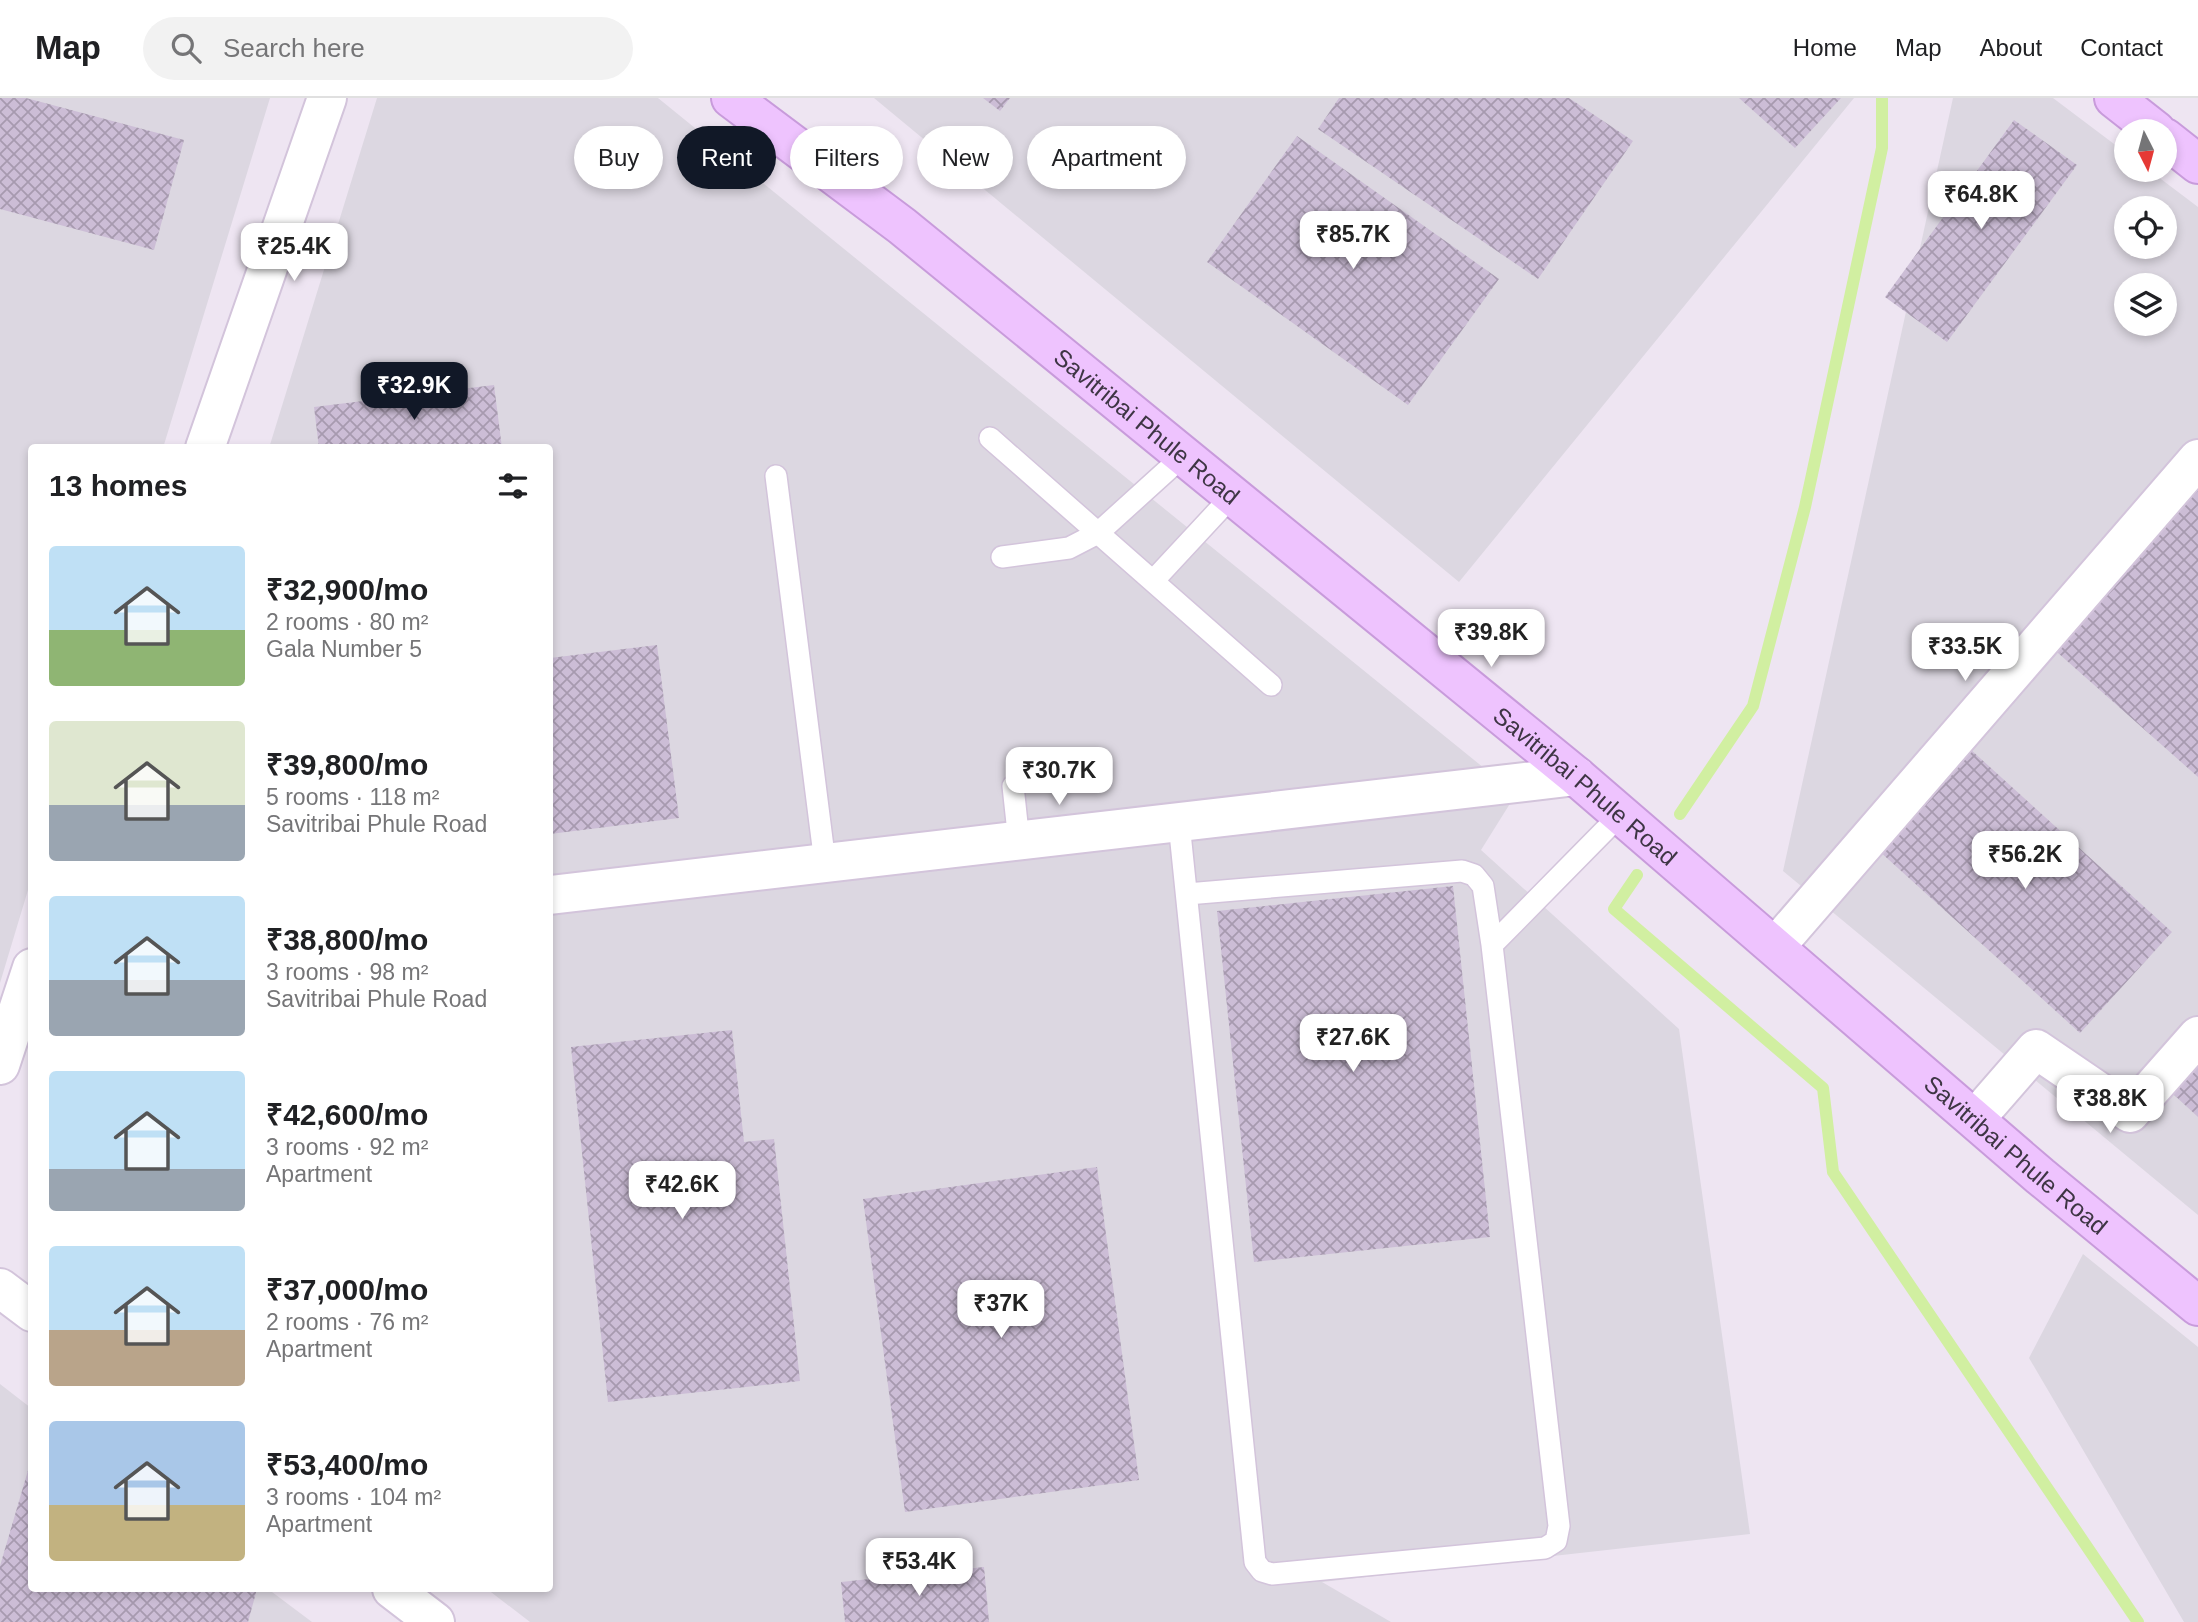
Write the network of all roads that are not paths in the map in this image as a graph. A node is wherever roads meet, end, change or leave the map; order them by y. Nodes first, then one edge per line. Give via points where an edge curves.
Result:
1 (327, 98) edge
2 (731, 98) edge
3 (2114, 98) edge
4 (2141, 119) edge
5 (2177, 147) edge
6 (2198, 164) edge
7 (990, 438) dead end
8 (206, 444) edge
9 (1184, 456) junction
10 (2198, 459) edge
11 (776, 477) dead end
12 (1232, 496) junction
13 (1098, 533) junction
14 (1002, 557) dead end
15 (1153, 581) junction
16 (1271, 685) dead end
17 (1576, 776) junction
18 (1013, 786) dead end
19 (1620, 814) junction
20 (1179, 823) junction
21 (1019, 842) junction
22 (825, 863) junction
23 (1187, 894) junction
24 (553, 895) edge
25 (1492, 945) junction
26 (1776, 946) junction
27 (28, 980) edge
28 (2198, 1036) edge
29 (0, 1065) edge
30 (1975, 1119) junction
31 (0, 1287) edge
32 (2198, 1306) edge
33 (28, 1309) edge
34 (396, 1592) edge
35 (435, 1622) edge

1 - 8 street
2 - 9 street, Savitribai Phule Road via 902,226
3 - 4 street
5 - 6 street
7 - 13 lane
9 - 12 street, Savitribai Phule Road
9 - 13 lane
10 - 26 street
11 - 22 lane
12 - 15 lane
12 - 17 street, Savitribai Phule Road
13 - 14 lane via 1069,548
13 - 15 lane
15 - 16 lane
17 - 19 street, Savitribai Phule Road
17 - 20 street
18 - 21 lane
19 - 25 lane
19 - 26 street, Savitribai Phule Road
20 - 21 street
20 - 23 lane
21 - 22 street
22 - 24 street
23 - 25 lane via 1462,871 1483,886
23 - 25 lane via 1255,1562 1272,1574 1545,1548 1556,1541 1559,1526
26 - 30 street, Savitribai Phule Road
27 - 29 street
28 - 30 street via 2130,1113 2036,1049
30 - 32 street, Savitribai Phule Road
31 - 33 street
34 - 35 street

